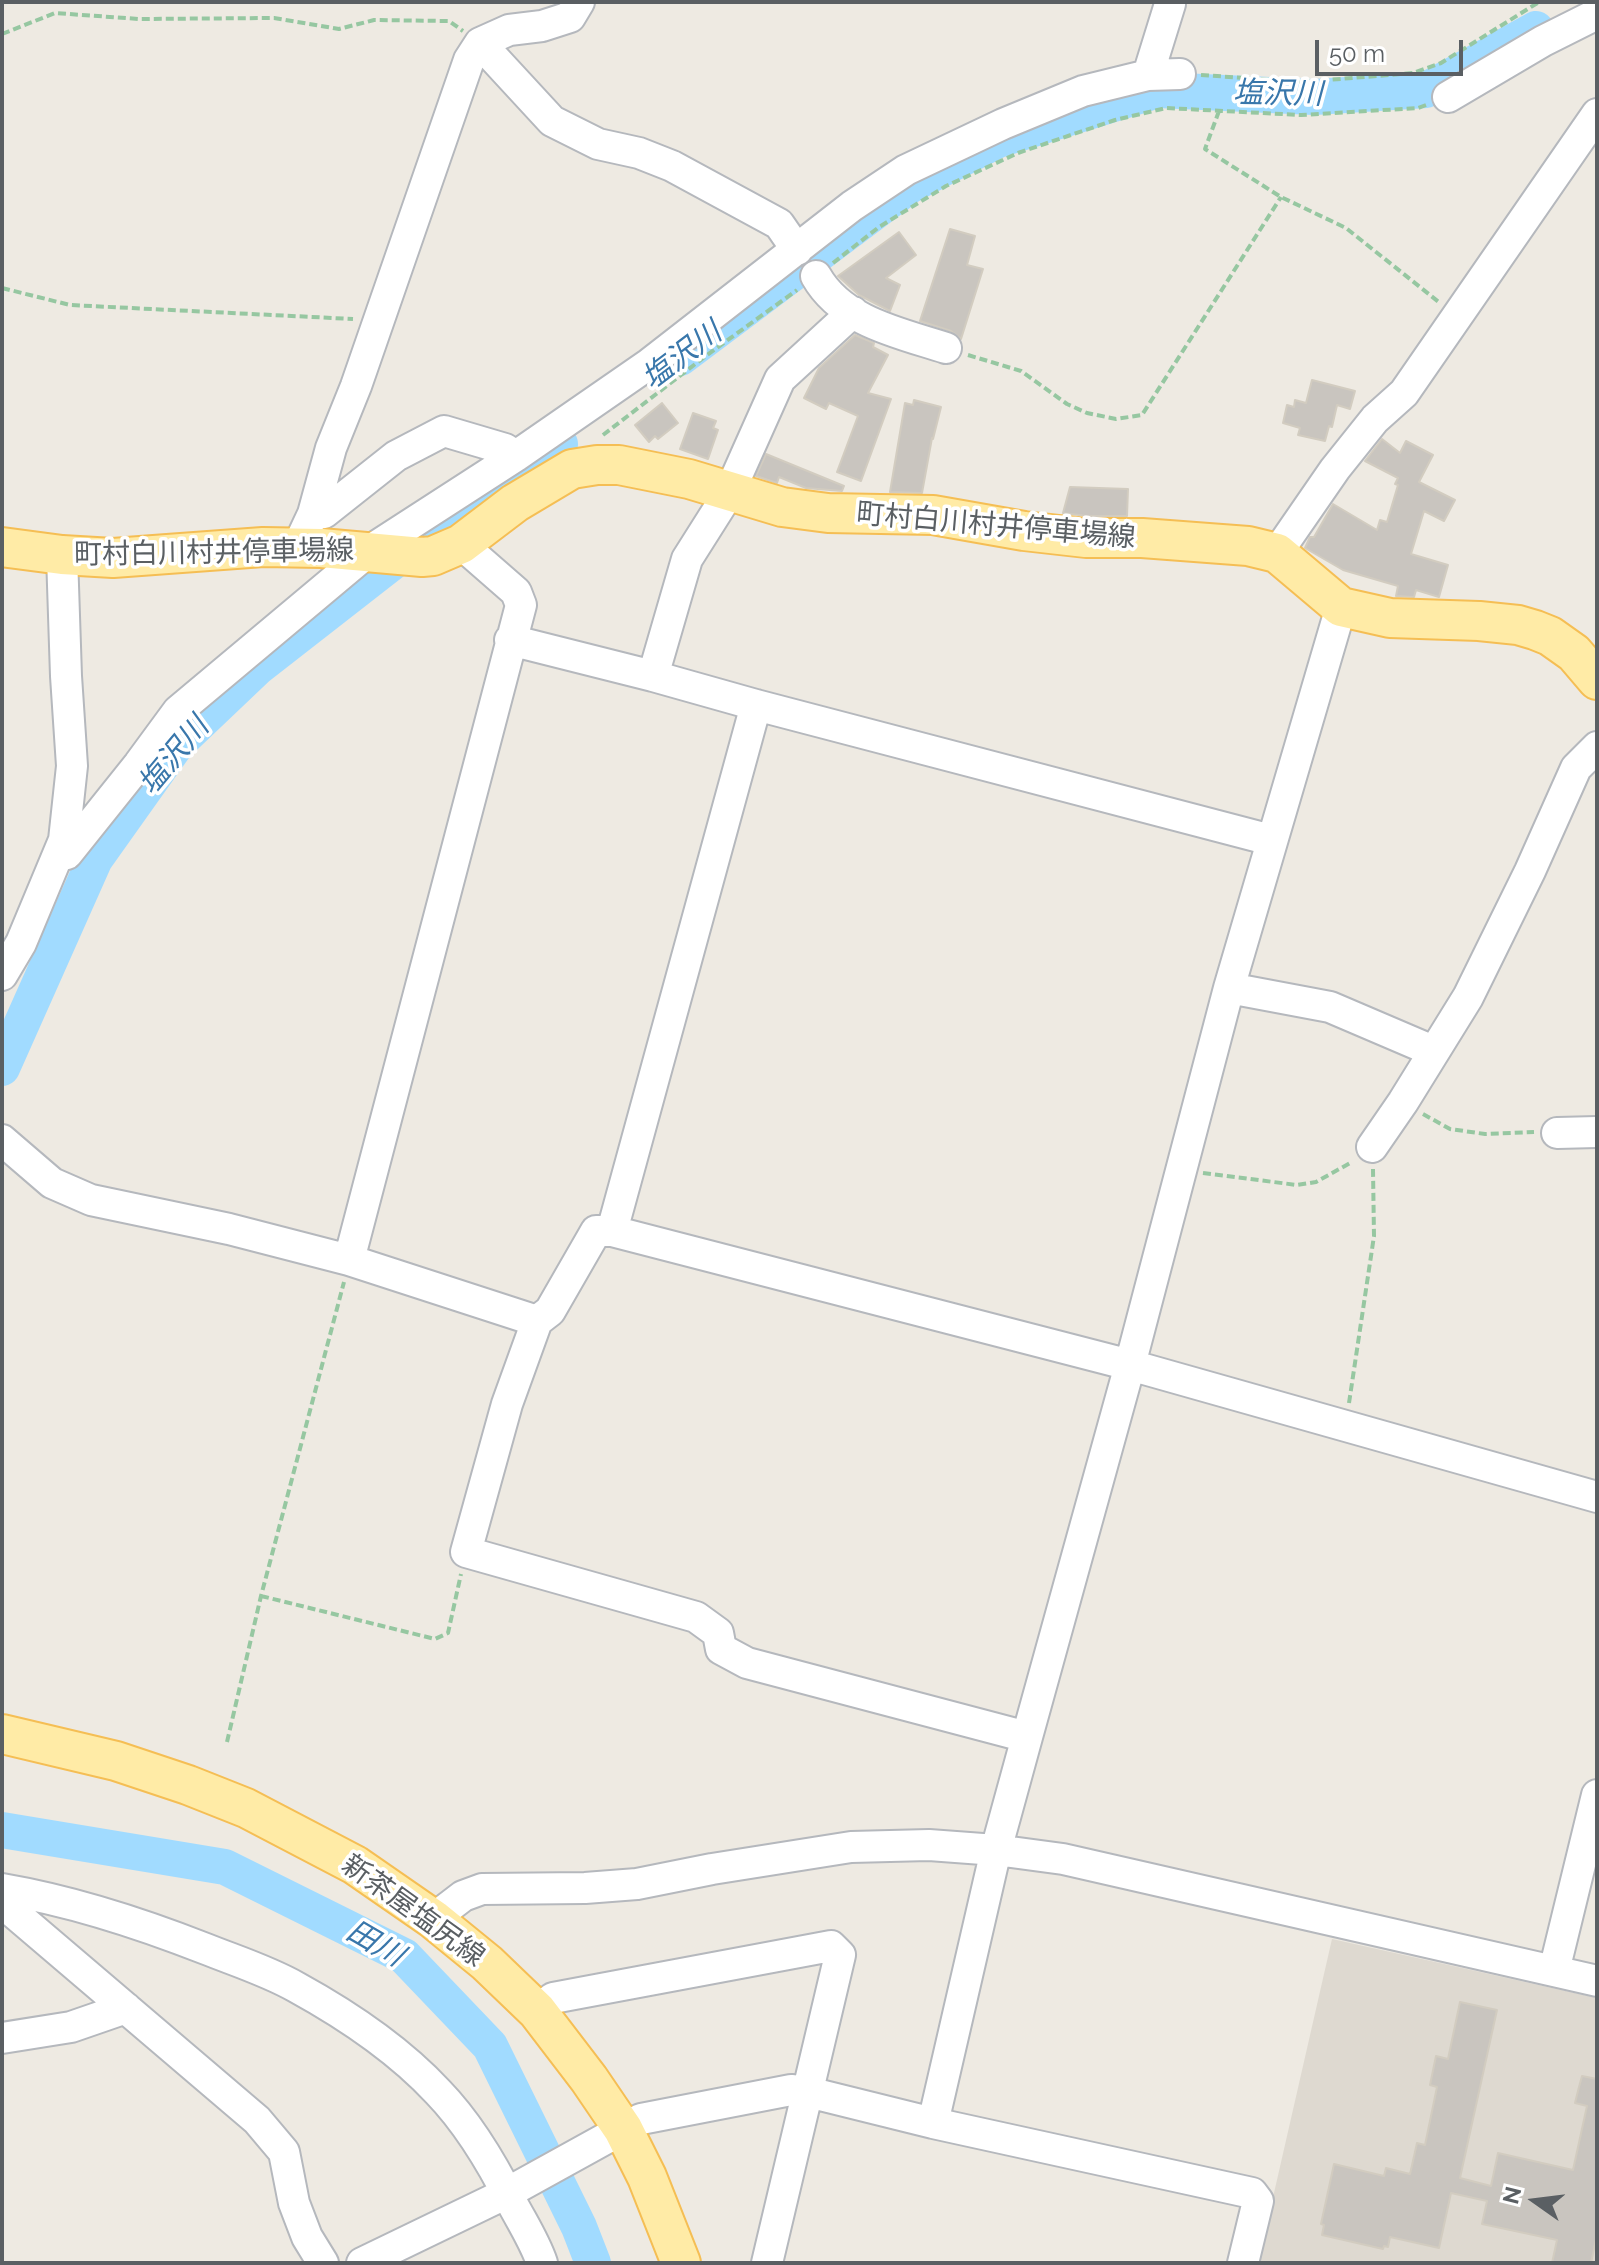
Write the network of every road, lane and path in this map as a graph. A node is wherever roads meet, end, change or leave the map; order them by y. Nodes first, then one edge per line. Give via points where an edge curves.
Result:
1 (579, 2) edge
2 (1539, 2) edge
3 (1168, 3) edge
4 (1597, 14) edge
5 (2, 34) edge
6 (480, 43) junction
7 (1180, 74) joint
8 (1148, 75) junction
9 (1448, 97) joint
10 (1219, 111) junction
11 (1597, 114) edge
12 (1281, 197) junction
13 (797, 250) junction
14 (816, 276) junction
15 (2, 288) edge
16 (853, 312) junction
17 (1458, 317) junction
18 (378, 323) junction
19 (946, 348) joint
20 (603, 435) dead end
21 (516, 456) junction
22 (730, 491) junction
23 (313, 514) junction
24 (461, 544) junction
25 (2, 547) edge
26 (297, 548) junction
27 (373, 552) junction
28 (1277, 553) junction
29 (62, 555) junction
30 (1341, 607) junction
31 (510, 640) junction
32 (653, 676) junction
33 (1597, 680) edge
34 (756, 705) junction
35 (1597, 747) edge
36 (1271, 840) junction
37 (59, 856) junction
38 (2, 975) edge
39 (1229, 988) junction
40 (1433, 1051) junction
41 (1397, 1111) junction
42 (1597, 1132) edge
43 (1557, 1133) joint
44 (2, 1140) edge
45 (1372, 1147) junction
46 (1181, 1170) junction
47 (612, 1231) junction
48 (349, 1260) junction
49 (537, 1321) junction
50 (1130, 1365) junction
51 (1345, 1426) junction
52 (1597, 1497) edge
53 (466, 1552) junction
54 (261, 1596) junction
55 (2, 1734) edge
56 (1027, 1737) junction
57 (227, 1742) dead end
58 (1597, 1795) edge
59 (996, 1850) junction
60 (2, 1889) edge
61 (2, 1899) edge
62 (433, 1919) junction
63 (1554, 1971) junction
64 (1597, 1981) edge
65 (126, 2008) junction
66 (537, 2011) junction
67 (2, 2038) edge
68 (808, 2092) junction
69 (933, 2123) junction
70 (616, 2133) junction
71 (509, 2191) junction
72 (325, 2263) edge
73 (362, 2263) edge
74 (542, 2263) edge
75 (681, 2263) edge
76 (767, 2263) edge
77 (1243, 2263) edge

1 - 6 street via 570,17 509,30
2 - 7 path via 1441,63 1413,73 1303,82
3 - 8 street
4 - 9 street
5 - 6 path via 55,13 139,19 274,18 339,29 374,20 449,21
6 - 13 street via 552,121 598,144 672,166 779,224
6 - 18 street via 469,60
7 - 8 street
8 - 13 street via 1083,91 906,170
9 - 10 path via 1418,108 1301,115
10 - 12 path via 1205,149
10 - 14 path via 1166,108 1018,153 946,186 879,227
11 - 17 street
12 - 17 path via 1346,228
12 - 19 path via 1142,415 1116,419 1087,413 1021,371
13 - 21 street via 649,364
14 - 16 street via 825,291
14 - 20 path
15 - 18 path via 70,305
16 - 19 street via 889,331
16 - 22 street via 780,379
17 - 28 street via 1404,393 1335,469
18 - 23 street via 331,448
21 - 23 street via 444,431 396,456 324,513
21 - 27 street
22 - 24 main road, 町村白川村井停車場線 via 619,465 572,469
22 - 28 main road, 町村白川村井停車場線 via 782,507 828,513 933,515 1070,537 1199,541
22 - 32 street via 687,559
23 - 26 street
24 - 27 main road, 町村白川村井停車場線 via 433,556
24 - 31 street via 516,592 521,605
25 - 29 main road, 町村白川村井停車場線
26 - 27 main road, 町村白川村井停車場線
26 - 29 main road, 町村白川村井停車場線 via 125,558
27 - 37 street via 178,711 67,854
28 - 30 main road, 町村白川村井停車場線
29 - 37 street via 72,766
30 - 33 main road, 町村白川村井停車場線 via 1390,618 1527,627 1574,653
30 - 36 street
31 - 32 street
31 - 48 street
32 - 34 street
34 - 36 street
34 - 47 street
35 - 40 street via 1576,768 1468,997
36 - 39 street
37 - 38 street
39 - 40 street via 1330,1007
39 - 46 street
40 - 41 street
41 - 43 path via 1422,1114 1450,1129 1485,1134
41 - 45 street
42 - 43 street
44 - 48 street via 52,1183 91,1200
45 - 46 path via 1316,1182 1297,1185
45 - 51 path via 1374,1236
46 - 50 street
47 - 49 street via 596,1231 550,1311
47 - 50 street
48 - 49 street
48 - 54 path
49 - 53 street via 507,1404
50 - 51 street
50 - 56 street
51 - 52 street
53 - 54 path via 448,1633 435,1639
53 - 56 street via 696,1617 718,1633 721,1649 747,1663
54 - 57 path
55 - 62 main road, 新茶屋塩尻線 via 116,1761 246,1808 355,1865
56 - 59 street
58 - 63 street
59 - 62 street via 851,1847 637,1884 482,1889
59 - 63 street via 1063,1859
59 - 69 street
60 - 71 street via 154,1928 296,1987 366,2030 438,2091
61 - 65 street
62 - 66 main road, 新茶屋塩尻線
63 - 64 street
65 - 67 street via 71,2027
65 - 72 street via 257,2120 284,2152 294,2203 307,2237
66 - 68 street via 553,1998 831,1946 840,1955
66 - 70 main road, 新茶屋塩尻線 via 589,2079
68 - 69 street
68 - 70 street via 791,2090 641,2119
68 - 76 street
69 - 77 street via 1252,2193 1258,2201
70 - 71 street
70 - 75 main road, 新茶屋塩尻線 via 647,2177
71 - 73 street
71 - 74 street

